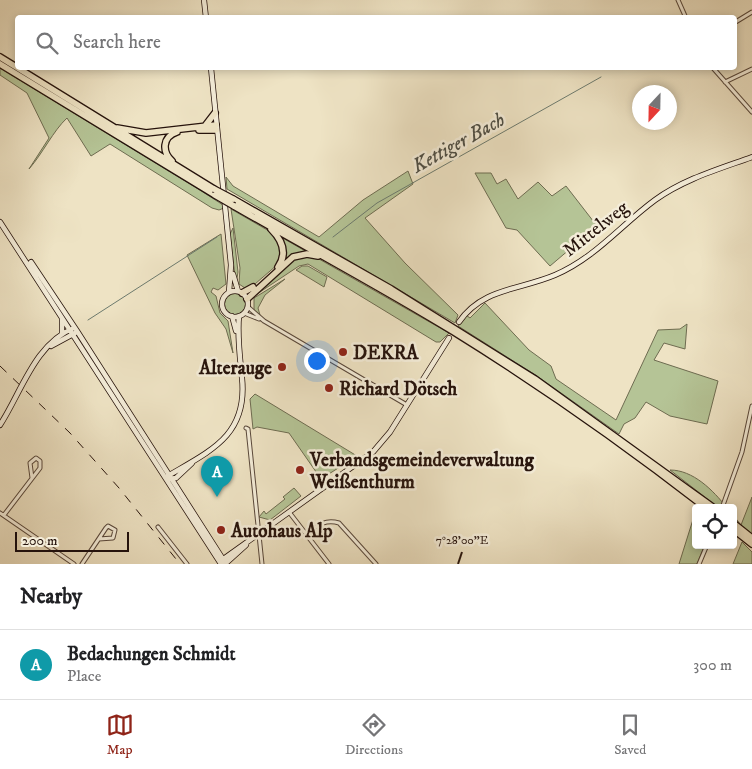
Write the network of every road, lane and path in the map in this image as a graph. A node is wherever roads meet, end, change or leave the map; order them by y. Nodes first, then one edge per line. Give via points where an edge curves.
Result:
1 (204, 0) edge
2 (678, 0) edge
3 (752, 12) edge
4 (206, 15) edge
5 (685, 15) edge
6 (737, 21) edge
7 (0, 57) edge
8 (0, 64) edge
9 (15, 67) edge
10 (20, 70) edge
11 (211, 70) edge
12 (715, 70) edge
13 (752, 70) edge
14 (725, 82) junction
15 (752, 112) edge
16 (215, 113) junction
17 (106, 123) junction
18 (204, 126) junction
19 (216, 127) junction
20 (752, 157) edge
21 (179, 168) junction
22 (215, 192) junction
23 (234, 202) junction
24 (0, 222) edge
25 (266, 224) junction
26 (17, 246) junction
27 (328, 259) junction
28 (231, 265) junction
29 (229, 292) junction
30 (240, 292) junction
31 (247, 299) junction
32 (248, 307) junction
33 (61, 314) junction
34 (242, 315) junction
35 (232, 316) junction
36 (264, 321) junction
37 (459, 322) dead end
38 (74, 330) junction
39 (62, 334) junction
40 (449, 338) dead end
41 (239, 339) junction
42 (48, 348) junction
43 (534, 380) junction
44 (407, 405) junction
45 (752, 406) edge
46 (0, 424) edge
47 (246, 428) dead end
48 (195, 460) junction
49 (180, 474) junction
50 (168, 477) junction
51 (32, 478) junction
52 (181, 495) junction
53 (701, 504) edge
54 (708, 504) edge
55 (723, 504) edge
56 (289, 512) junction
57 (2, 514) edge
58 (737, 526) edge
59 (158, 527) dead end
60 (737, 532) edge
61 (306, 534) junction
62 (259, 535) junction
63 (752, 538) edge
64 (99, 539) junction
65 (249, 542) junction
66 (752, 544) edge
67 (705, 549) edge
68 (234, 557) junction
69 (223, 563) edge
70 (74, 564) edge
71 (82, 564) edge
72 (187, 564) edge
73 (232, 564) edge
74 (262, 564) edge
75 (329, 564) edge
76 (376, 564) edge
77 (699, 564) edge

1 - 4 street
2 - 5 street
3 - 6 street
7 - 9 highway
8 - 22 highway
10 - 17 highway
11 - 16 street
12 - 14 street
13 - 14 street
14 - 15 street
16 - 18 highway
16 - 19 street
17 - 18 highway via 141,133
17 - 21 highway
18 - 19 highway
19 - 21 highway via 169,136 165,144 166,154
19 - 28 street
20 - 37 street, Mittelweg via 672,189 588,258 546,279 488,296 471,307
21 - 22 highway
22 - 23 highway, bridge
23 - 25 highway
23 - 43 highway via 391,289
24 - 26 street
25 - 27 highway
25 - 30 highway via 280,240 282,261 248,291
26 - 33 street
26 - 38 street
27 - 31 highway via 306,254 294,257
27 - 43 highway
28 - 29 street
28 - 30 street
29 - 30 street
29 - 35 street via 222,305
30 - 31 street
31 - 32 street
32 - 34 street
32 - 36 street
33 - 38 street
33 - 39 street
34 - 35 street
34 - 36 street
34 - 41 street
35 - 41 street
36 - 44 street
38 - 39 street
38 - 42 street
38 - 50 street
39 - 42 street
40 - 44 street
41 - 48 street via 244,398 240,416 226,436
42 - 46 street
43 - 53 highway
43 - 54 highway
44 - 56 street via 373,452
45 - 55 street via 742,452
47 - 62 street
48 - 49 street
48 - 50 street
49 - 50 street
49 - 52 street
50 - 52 street
50 - 69 street
51 - 51 street via 41,466 36,458 30,463
51 - 57 street
52 - 69 street
56 - 61 street
56 - 62 street
57 - 70 street
58 - 63 highway
59 - 72 street
60 - 66 highway
61 - 75 street
61 - 76 street via 326,521 339,523
62 - 65 street
62 - 74 street
64 - 64 street via 113,538 115,530 108,526
64 - 71 street
65 - 68 street
65 - 69 street
67 - 77 street
68 - 69 street
68 - 73 street

